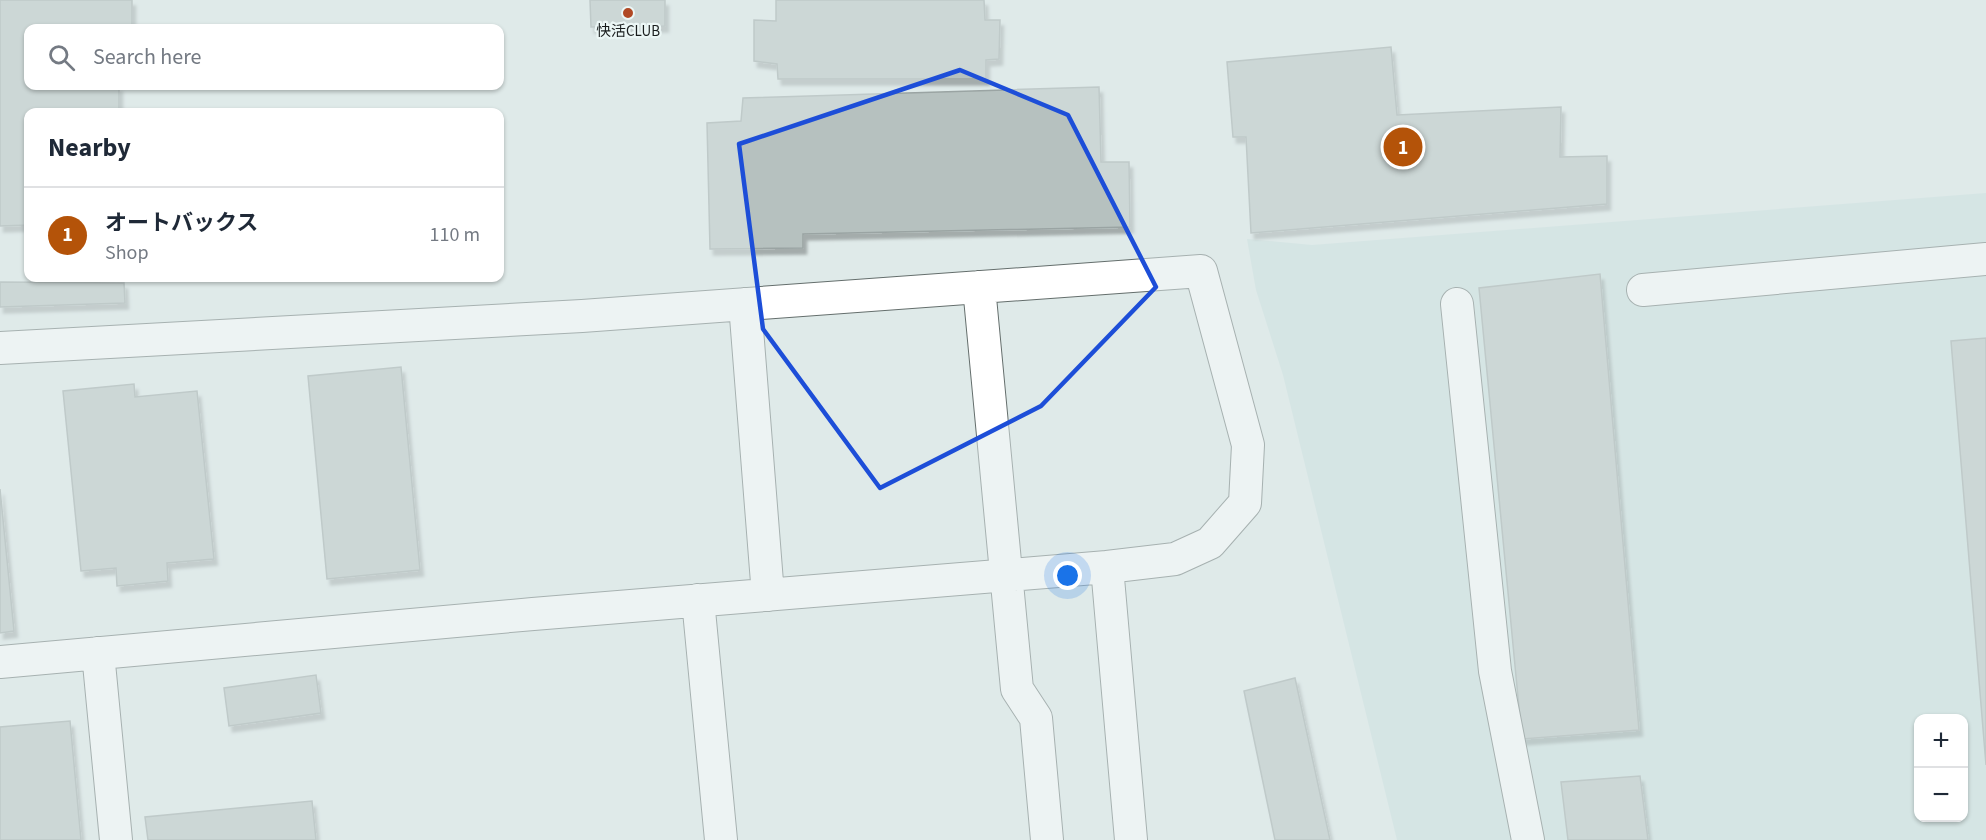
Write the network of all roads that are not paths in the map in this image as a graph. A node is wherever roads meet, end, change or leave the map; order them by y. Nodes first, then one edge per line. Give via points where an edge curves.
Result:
1 (1986, 259) edge
2 (979, 287) junction
3 (1643, 290) dead end
4 (745, 304) junction
5 (1457, 304) dead end
6 (0, 348) edge
7 (1107, 567) junction
8 (1005, 575) junction
9 (768, 594) junction
10 (698, 600) junction
11 (98, 653) junction
12 (0, 662) edge
13 (116, 840) edge
14 (722, 840) edge
15 (1047, 840) edge
16 (1131, 840) edge
17 (1527, 840) edge

1 - 3 lane
2 - 4 lane
2 - 7 lane via 1201,271 1248,445 1245,503 1210,543 1175,559
2 - 8 lane
4 - 6 lane
4 - 9 lane
5 - 17 lane via 1495,671
7 - 8 lane
7 - 16 lane
8 - 9 lane
8 - 15 lane via 1017,689 1036,718
9 - 10 lane
10 - 11 lane
10 - 14 lane
11 - 12 lane
11 - 13 lane

